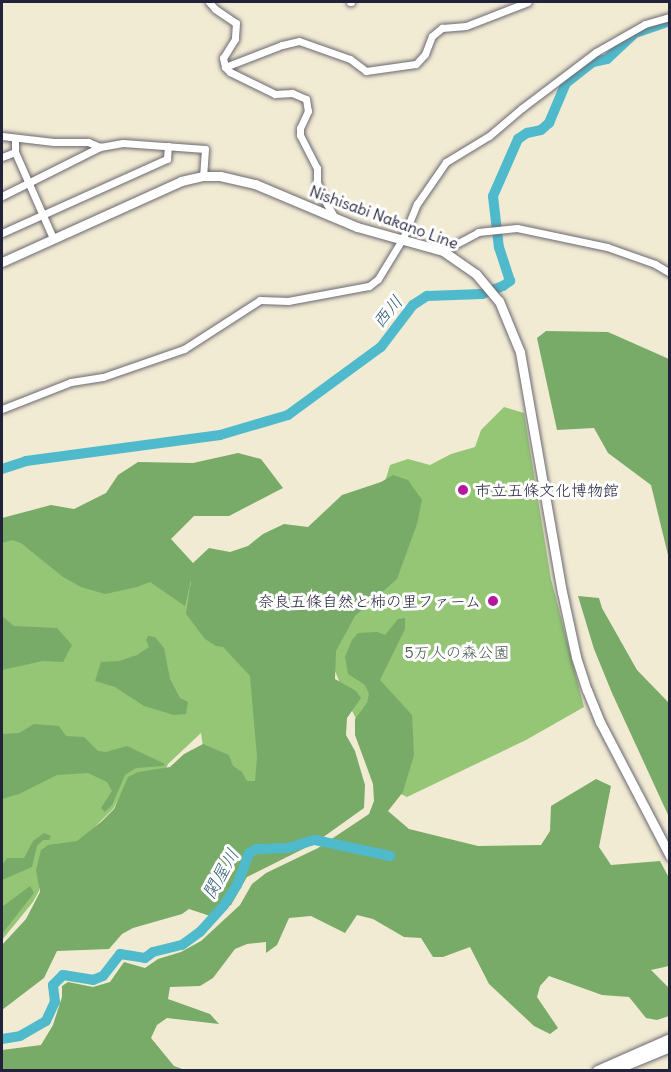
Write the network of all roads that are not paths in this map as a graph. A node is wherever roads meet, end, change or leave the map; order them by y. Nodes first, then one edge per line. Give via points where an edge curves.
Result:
1 (209, 2) edge
2 (528, 2) edge
3 (669, 17) edge
4 (225, 67) junction
5 (2, 136) edge
6 (15, 138) junction
7 (168, 146) junction
8 (100, 147) junction
9 (15, 152) junction
10 (2, 157) edge
11 (203, 176) junction
12 (29, 184) junction
13 (2, 196) edge
14 (43, 214) junction
15 (335, 218) junction
16 (2, 233) edge
17 (53, 238) junction
18 (402, 238) junction
19 (443, 251) junction
20 (2, 262) edge
21 (669, 273) edge
22 (2, 409) edge
23 (669, 856) edge
24 (669, 1038) edge
25 (669, 1047) edge
26 (597, 1071) edge
27 (614, 1071) edge

1 - 4 street via 236,23 235,39 223,58
2 - 4 street via 466,26 442,28 432,36 416,64 366,71 350,59 299,42
3 - 18 street via 645,24 596,52 489,136 451,158 430,182
4 - 15 street via 275,94 292,93 306,99 308,111 300,135 317,168 321,194
5 - 6 street
6 - 8 street via 88,142
6 - 9 street
7 - 8 street via 123,143
7 - 11 street via 205,149
7 - 14 street via 167,159
8 - 12 street
9 - 10 street
9 - 12 street
11 - 15 main road, Nishisabi Nakano Line via 255,184
11 - 17 main road, Nishisabi Nakano Line via 181,181
12 - 13 street
12 - 14 street
14 - 16 street
14 - 17 street
15 - 18 main road, Nishisabi Nakano Line
17 - 20 main road, Nishisabi Nakano Line
18 - 19 main road, Nishisabi Nakano Line
18 - 22 street via 378,279 369,286 288,300 260,300 184,349 103,377 71,382
19 - 21 street via 478,232 516,228 607,247
19 - 23 main road, Nishisabi Nakano Line via 488,285 499,301 520,352 576,657 600,722
24 - 26 main road
25 - 27 main road

